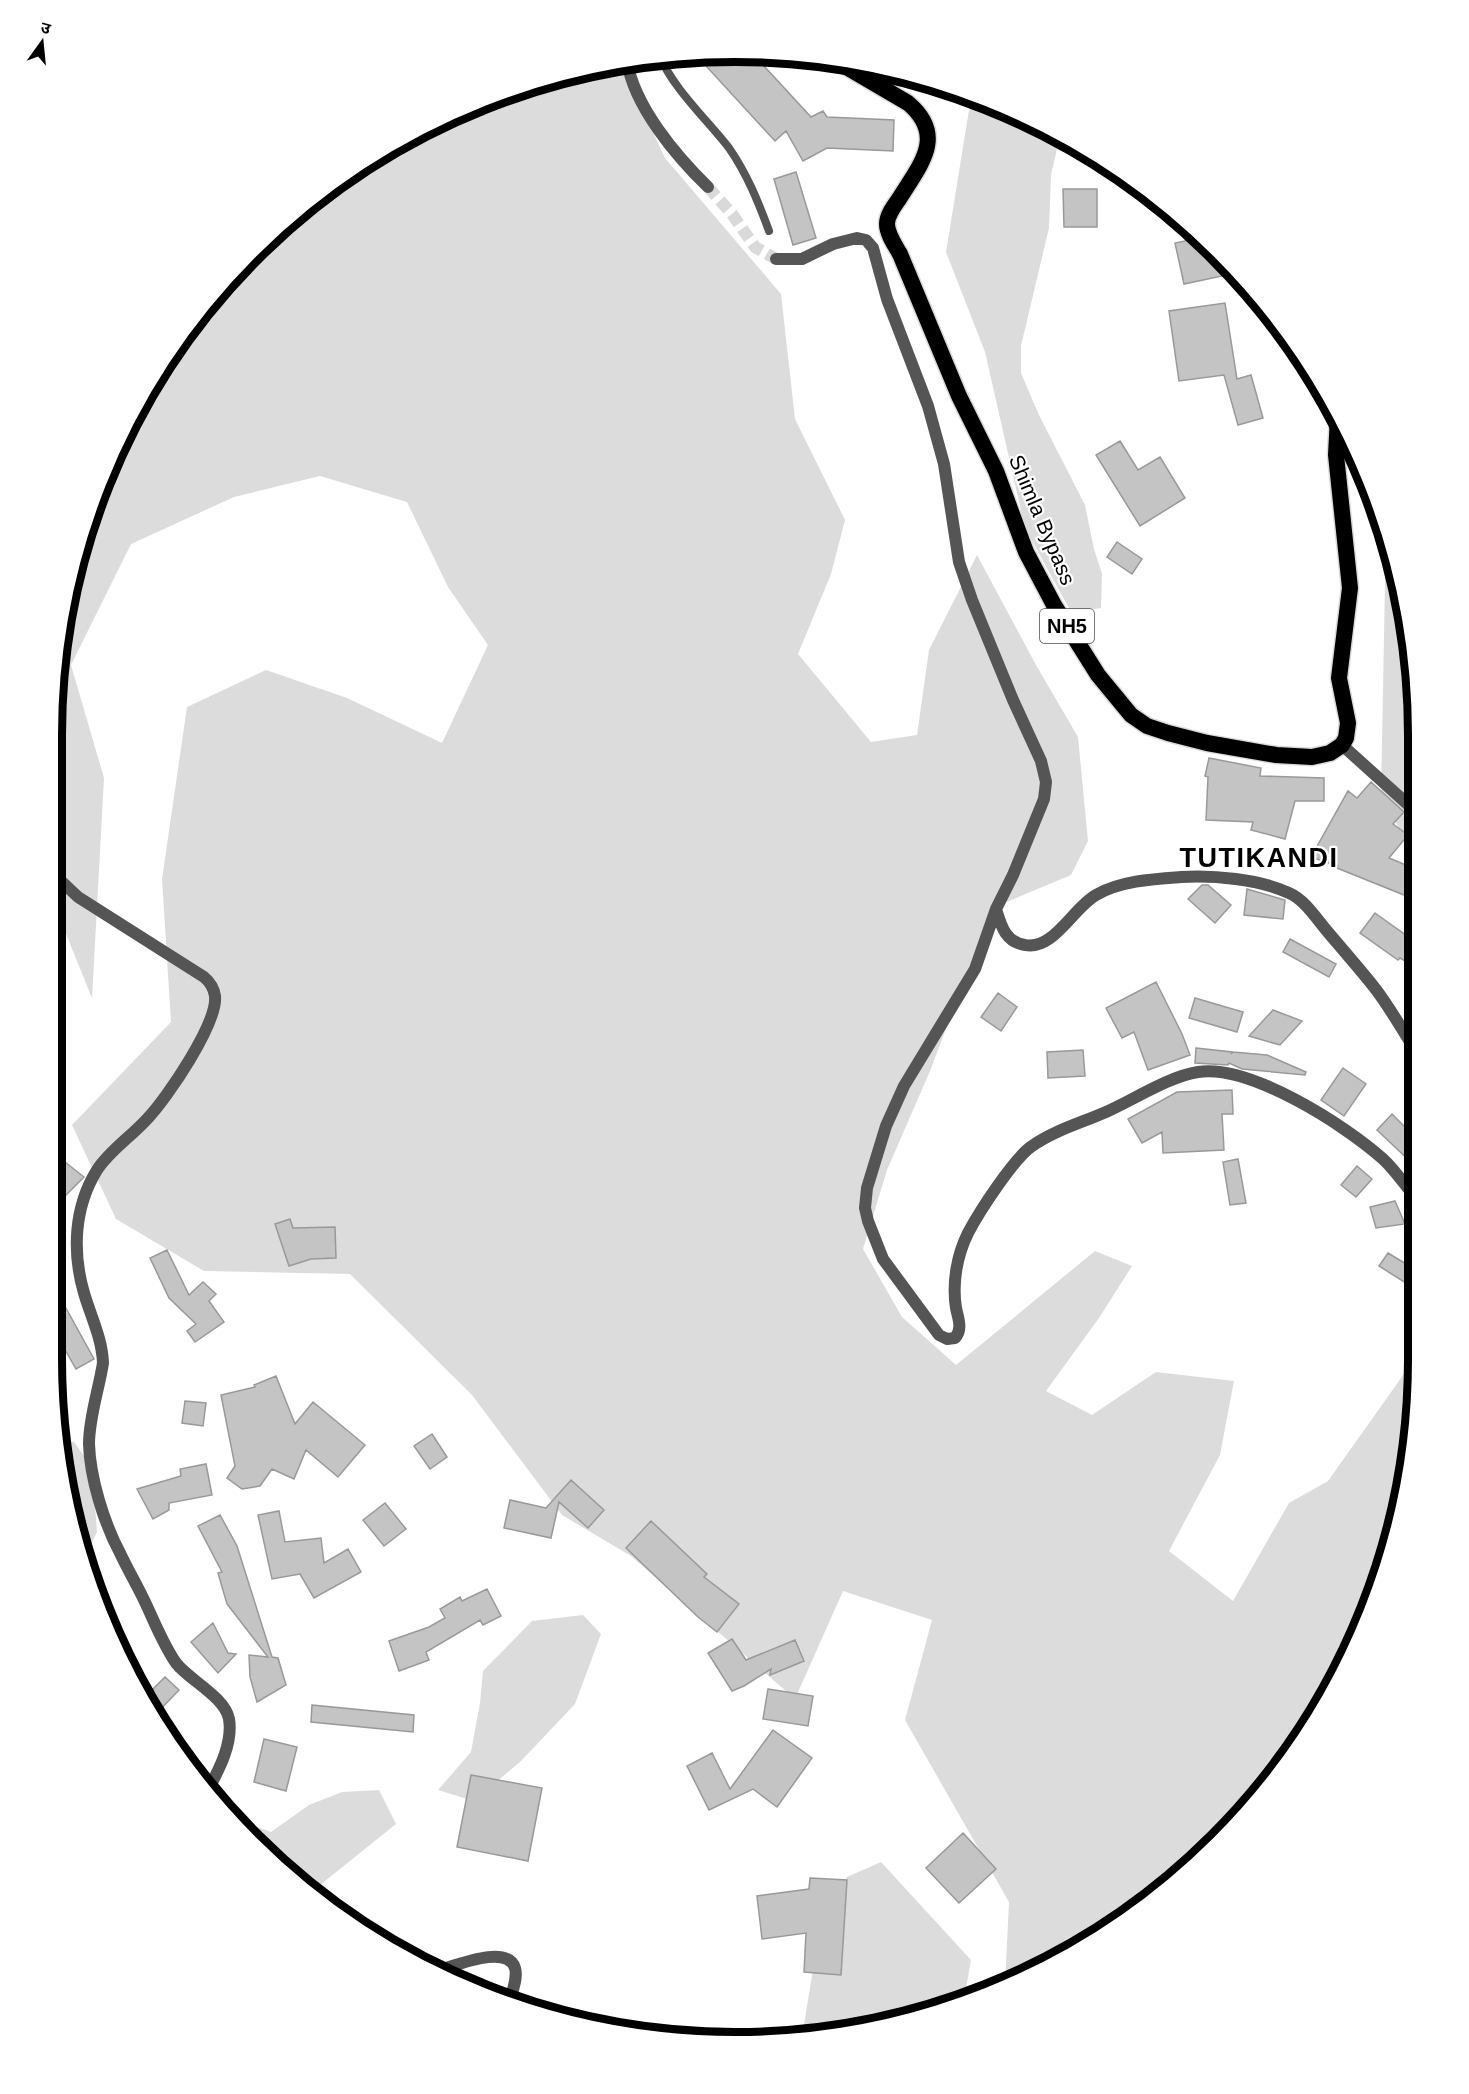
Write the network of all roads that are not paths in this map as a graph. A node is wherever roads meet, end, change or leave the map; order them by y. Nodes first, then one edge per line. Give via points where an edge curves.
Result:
1 (665, 65) edge
2 (629, 70) edge
3 (856, 72) edge
4 (708, 187) tunnel mouth
5 (769, 231) dead end
6 (776, 259) tunnel mouth
7 (1337, 435) edge
8 (1342, 745) junction
9 (1408, 804) edge
10 (62, 882) edge
11 (996, 909) junction
12 (1408, 1039) edge
13 (1408, 1189) edge
14 (212, 1782) edge
15 (448, 1968) edge
16 (511, 1994) edge

1 - 5 lane via 740,165
2 - 4 street via 648,112 687,166
3 - 8 highway, Shimla Bypass / NH5 via 900,98 925,123 929,138 925,155 892,210 888,231 996,471 1026,552 1098,675 1131,715 1168,733 1276,755 1312,757
6 - 11 street via 802,259 853,238 866,240 873,248 894,321 928,406 944,464 962,572 1012,700 1041,761 1046,782 1031,834
7 - 8 highway via 1350,588 1339,678 1348,723
8 - 9 street
10 - 14 street via 78,897 204,977 215,996 203,1036 159,1106 98,1170 84,1193 77,1233 80,1278 102,1350 89,1443 104,1516 165,1647 178,1666 227,1712 226,1749
11 - 12 street via 1002,930 1012,941 1031,947 1050,939 1082,904 1115,886 1215,877 1279,889 1296,897 1312,912 1375,988
11 - 13 street via 970,978 904,1086 886,1126 865,1197 868,1221 883,1259 939,1335 951,1340 959,1333 954,1289 964,1241 1024,1153 1055,1132 1182,1076 1215,1071 1238,1075 1280,1092 1383,1159
15 - 16 street via 501,1956 514,1968

